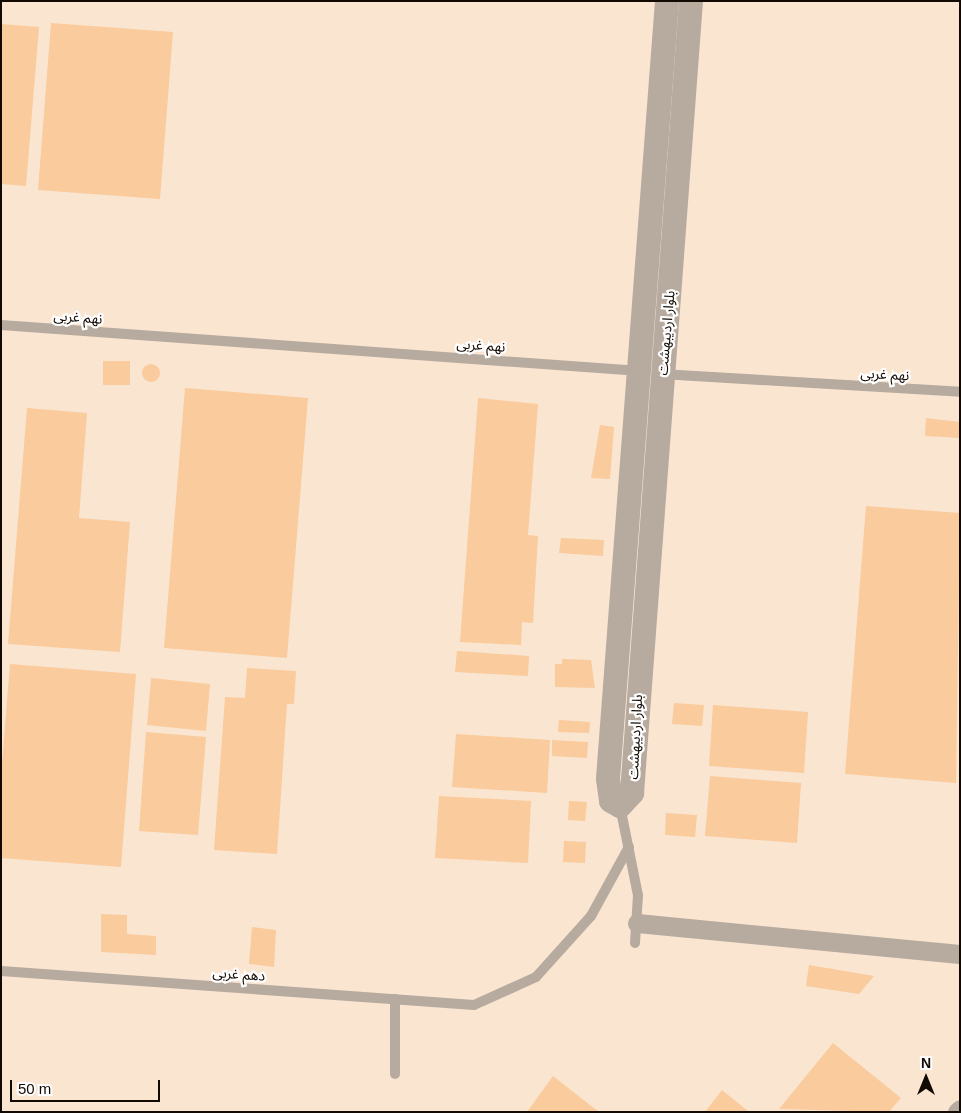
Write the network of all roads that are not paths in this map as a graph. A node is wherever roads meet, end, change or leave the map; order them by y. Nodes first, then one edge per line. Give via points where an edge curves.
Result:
1 (667, 1) edge
2 (691, 1) edge
3 (1, 325) edge
4 (651, 373) junction
5 (960, 392) edge
6 (620, 806) joint
7 (629, 847) junction
8 (637, 923) junction
9 (636, 943) dead end
10 (960, 954) edge
11 (1, 971) edge
12 (395, 999) junction
13 (395, 1074) dead end
14 (960, 1109) edge
15 (957, 1112) edge

1 - 4 street, بلوار اردیبهشت
2 - 4 street, بلوار اردیبهشت
3 - 4 lane, نهم غربی
4 - 5 lane, نهم غربی
4 - 6 street, بلوار اردیبهشت via 608,779 611,801
6 - 7 lane
7 - 8 lane via 638,895
7 - 12 lane, دهم غربی via 591,916 536,976 474,1005
8 - 9 lane
8 - 10 street
11 - 12 lane, دهم غربی
12 - 13 lane
14 - 15 street

